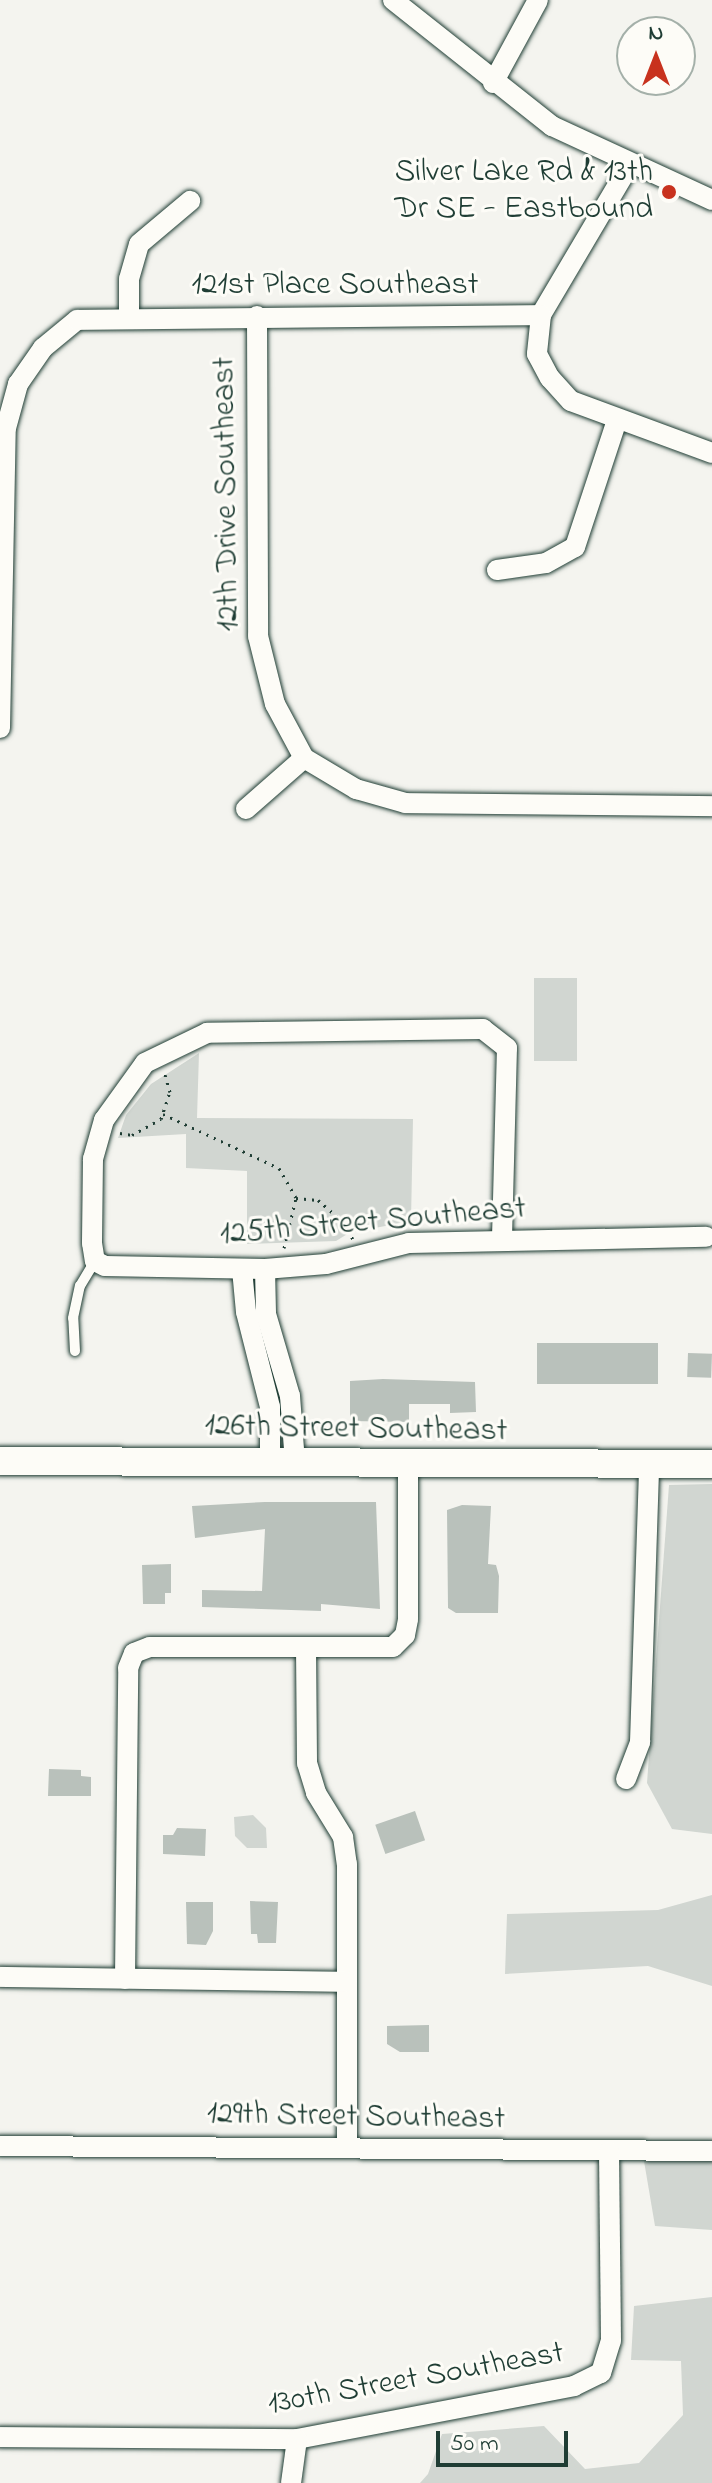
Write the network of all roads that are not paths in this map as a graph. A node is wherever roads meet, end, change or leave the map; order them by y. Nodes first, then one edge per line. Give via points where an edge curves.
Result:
1 (393, 0) edge
2 (538, 0) edge
3 (493, 83) junction
4 (629, 166) junction
5 (712, 200) edge
6 (190, 201) dead end
7 (541, 315) junction
8 (257, 316) junction
9 (129, 317) junction
10 (617, 420) junction
11 (712, 453) edge
12 (497, 570) dead end
13 (0, 728) edge
14 (304, 758) junction
15 (712, 806) edge
16 (246, 809) dead end
17 (706, 1237) dead end
18 (502, 1238) junction
19 (95, 1261) junction
20 (242, 1269) junction
21 (274, 1269) junction
22 (75, 1351) dead end
23 (0, 1461) edge
24 (283, 1463) junction
25 (712, 1464) edge
26 (649, 1465) junction
27 (408, 1466) junction
28 (306, 1647) junction
29 (626, 1779) dead end
30 (0, 1977) edge
31 (125, 1979) junction
32 (347, 1982) junction
33 (0, 2146) edge
34 (347, 2147) junction
35 (712, 2151) edge
36 (609, 2152) junction
37 (0, 2437) edge
38 (297, 2439) junction
39 (291, 2483) edge

1 - 3 street
2 - 3 street
3 - 4 street via 552,126
4 - 5 street
4 - 7 street
6 - 9 street via 139,244 129,279
7 - 8 street, 121st Place Southeast
7 - 10 street via 537,354 550,378 571,401
8 - 9 street, 121st Place Southeast
8 - 14 street, 12th Drive Southeast via 258,636 275,704
9 - 13 street, 121st Place Southeast via 77,320 43,348 18,384 6,428
10 - 11 street
10 - 12 street via 575,547 546,563
14 - 15 street via 356,789 405,803
14 - 16 street
17 - 18 street, 125th Street Southeast
18 - 19 street via 507,1048 496,1036 483,1029 207,1033 155,1057 121,1091 101,1130 93,1159
18 - 21 street, 125th Street Southeast via 409,1243
19 - 20 street, 125th Street Southeast via 120,1268
19 - 22 lane via 80,1286 73,1318
20 - 21 street, 125th Street Southeast
20 - 24 street via 246,1312
21 - 24 street via 266,1314 290,1396
23 - 24 street, 126th Street Southeast
24 - 27 street, 126th Street Southeast
25 - 26 street, 126th Street Southeast
26 - 27 street, 126th Street Southeast
26 - 29 street via 640,1742
27 - 28 street via 405,1635 393,1647
28 - 31 street via 150,1647 134,1653 128,1668
28 - 32 street via 307,1763 316,1793 343,1837 347,1864
30 - 31 street
31 - 32 street
32 - 34 street
33 - 34 street, 129th Street Southeast
34 - 36 street, 129th Street Southeast
35 - 36 street, 129th Street Southeast
36 - 38 street, 130th Street Southeast via 611,2341 601,2373 574,2386
37 - 38 street, 130th Street Southeast
38 - 39 street

